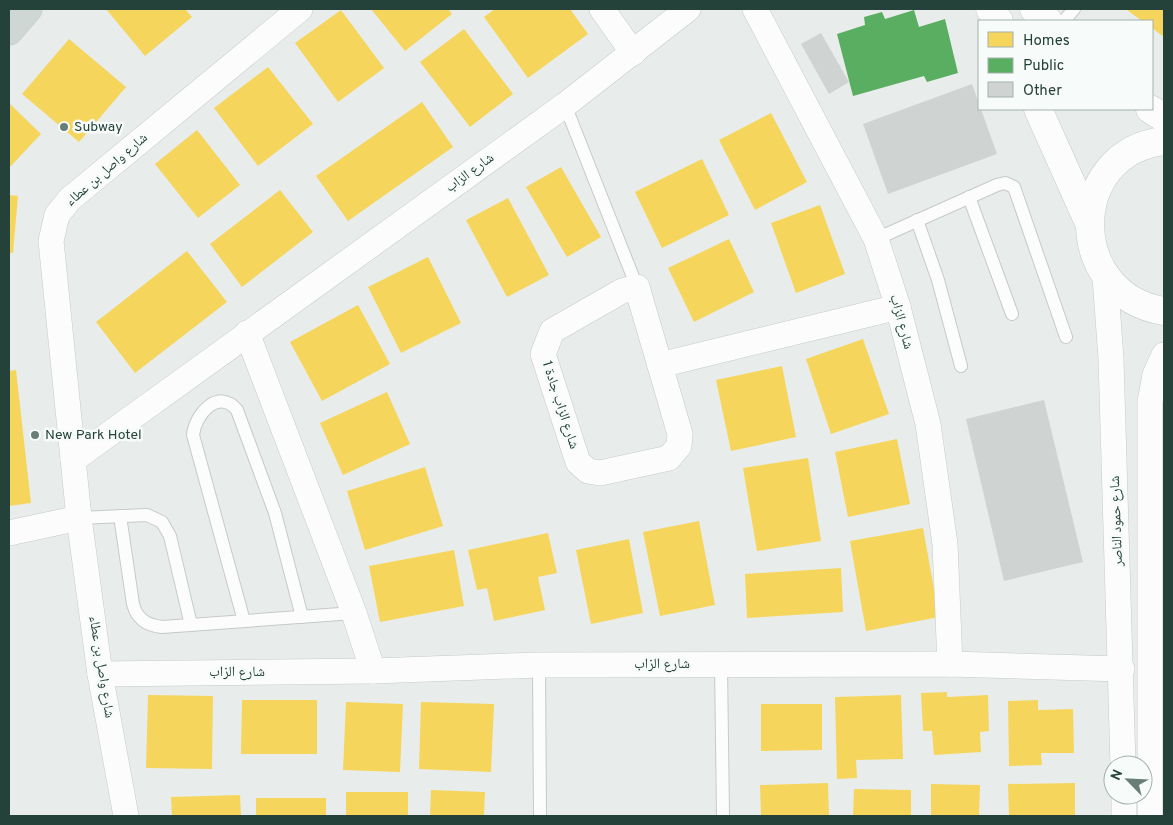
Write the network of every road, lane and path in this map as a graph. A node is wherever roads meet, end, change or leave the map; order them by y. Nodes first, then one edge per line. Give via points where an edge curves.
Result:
1 (23, 9) edge
2 (28, 9) edge
3 (300, 9) edge
4 (602, 9) edge
5 (688, 9) edge
6 (756, 9) edge
7 (990, 9) edge
8 (1034, 9) edge
9 (1074, 9) edge
10 (998, 20) edge
11 (1047, 20) edge
12 (1065, 20) edge
13 (9, 21) edge
14 (9, 31) edge
15 (633, 53) junction
16 (565, 105) junction
17 (1038, 110) edge
18 (1152, 110) edge
19 (1164, 118) edge
20 (1164, 141) edge
21 (969, 197) junction
22 (917, 220) junction
23 (1089, 222) junction
24 (876, 239) junction
25 (1105, 277) junction
26 (637, 287) junction
27 (898, 307) junction
28 (1164, 311) edge
29 (1012, 314) dead end
30 (247, 333) junction
31 (1066, 337) dead end
32 (1164, 355) edge
33 (660, 366) junction
34 (961, 366) dead end
35 (73, 460) junction
36 (1156, 490) edge
37 (120, 516) junction
38 (79, 518) junction
39 (9, 533) edge
40 (354, 613) junction
41 (302, 617) junction
42 (244, 621) junction
43 (191, 625) junction
44 (1156, 640) edge
45 (721, 664) junction
46 (950, 664) junction
47 (539, 665) junction
48 (1122, 669) junction
49 (373, 671) junction
50 (100, 674) junction
51 (1157, 679) edge
52 (1123, 755) edge
53 (1155, 807) edge
54 (126, 816) edge
55 (540, 816) edge
56 (723, 816) edge

1 - 13 main road
2 - 14 main road
3 - 35 street, شارع واصل بن عطاء via 70,199 57,215 51,241
4 - 15 street
5 - 15 street, شارع الزاب
6 - 24 street, شارع الزاب
7 - 10 street
8 - 11 street
9 - 12 lane
15 - 16 street, شارع الزاب
16 - 26 lane
16 - 30 street, شارع الزاب
17 - 23 street
18 - 19 street
20 - 23 street via 1153,142 1128,154 1108,172 1095,196
21 - 22 lane
21 - 29 lane
21 - 31 lane via 1005,183 1014,187
22 - 24 lane
22 - 34 lane via 938,280
23 - 25 street via 1090,242
24 - 27 street, شارع الزاب
25 - 28 street via 1124,296 1148,308
25 - 48 street, شارع حمود الناصر
26 - 33 street, شارع الزاب جادة 1
26 - 33 street, شارع الزاب جادة 1 via 622,291 552,331 543,354 578,462 588,470 600,473 669,458 679,446 680,434
27 - 33 street
27 - 46 street, شارع الزاب via 930,442 945,544
30 - 35 street, شارع الزاب
30 - 40 street
32 - 36 street via 1155,375 1150,402
35 - 38 street, شارع واصل بن عطاء
36 - 44 street
37 - 38 lane
37 - 43 lane via 147,515 167,528
37 - 43 lane via 135,612 154,626
38 - 39 street
38 - 50 street, شارع واصل بن عطاء
40 - 41 lane
40 - 49 street
41 - 42 lane
41 - 42 lane via 275,513 237,410 224,401 213,403 202,411 193,435
42 - 43 lane
44 - 51 street
45 - 46 street, شارع الزاب
45 - 47 street, شارع الزاب
45 - 56 lane
46 - 48 street, شارع الزاب
47 - 49 street, شارع الزاب
47 - 55 lane
48 - 52 street, شارع حمود الناصر
49 - 50 street, شارع الزاب
50 - 54 street, شارع واصل بن عطاء
51 - 53 street

